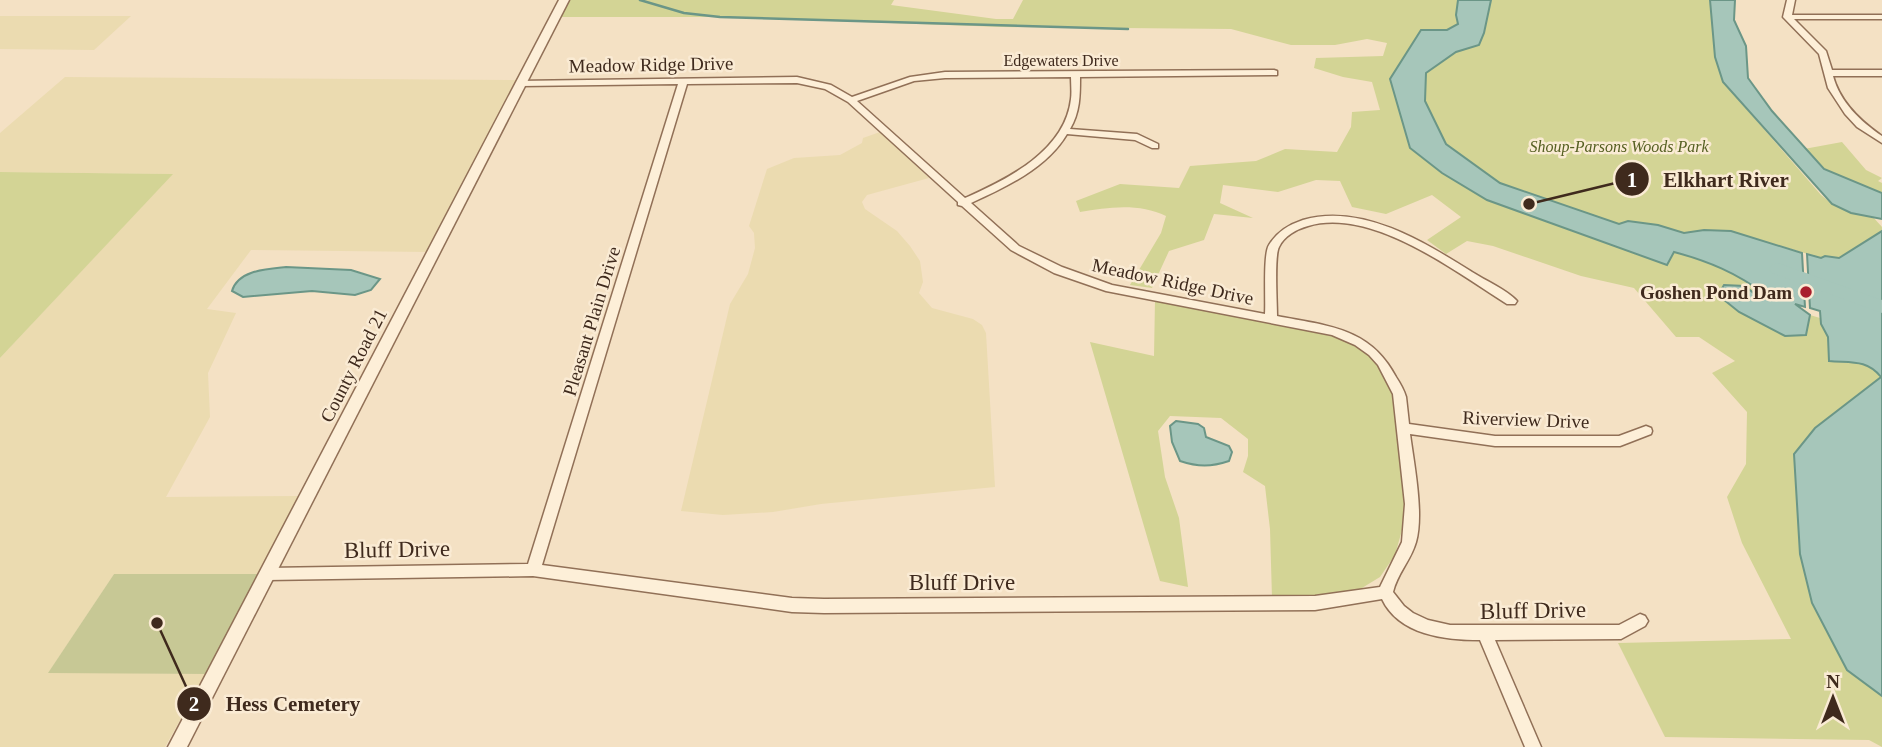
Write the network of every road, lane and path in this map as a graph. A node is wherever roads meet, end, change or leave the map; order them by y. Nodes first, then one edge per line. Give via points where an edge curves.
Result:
1 (564, 0) edge
2 (1791, 0) edge
3 (1787, 17) junction
4 (1882, 17) edge
5 (1274, 73) dead end
6 (1828, 73) junction
7 (1882, 73) edge
8 (1075, 74) junction
9 (684, 81) junction
10 (521, 83) junction
11 (851, 100) junction
12 (1065, 131) junction
13 (1881, 139) edge
14 (1155, 146) dead end
15 (962, 203) junction
16 (1511, 301) dead end
17 (1271, 318) junction
18 (1404, 428) junction
19 (1646, 431) dead end
20 (533, 570) junction
21 (267, 574) junction
22 (1386, 592) junction
23 (1640, 621) dead end
24 (1485, 634) junction
25 (177, 747) edge
26 (1533, 747) edge

1 - 10 street, County Road 21
2 - 3 street
3 - 4 street
3 - 6 street via 1819,47
5 - 8 street, Edgewaters Drive
6 - 7 street
6 - 13 street via 1843,105
8 - 11 street, Edgewaters Drive via 928,76
8 - 12 street via 1075,108
9 - 10 street, Meadow Ridge Drive
9 - 11 street, Meadow Ridge Drive via 797,80 828,87
9 - 20 street, Pleasant Plain Drive
10 - 21 street, County Road 21
11 - 15 street, Meadow Ridge Drive
12 - 14 street via 1137,138
12 - 15 street via 1032,166
15 - 17 street, Meadow Ridge Drive via 1016,248 1081,280
16 - 17 street via 1398,235 1363,224 1323,220 1291,227 1272,248
17 - 18 street, Meadow Ridge Drive via 1335,331 1373,352 1399,394
18 - 19 street, Riverview Drive via 1495,440 1620,441
18 - 22 street, Meadow Ridge Drive via 1412,523 1409,542
20 - 21 street, Bluff Drive
20 - 22 street, Bluff Drive via 824,606 1315,603
21 - 25 street, County Road 21
22 - 24 street, Bluff Drive via 1400,612 1427,628
23 - 24 street, Bluff Drive via 1621,632
24 - 26 street

